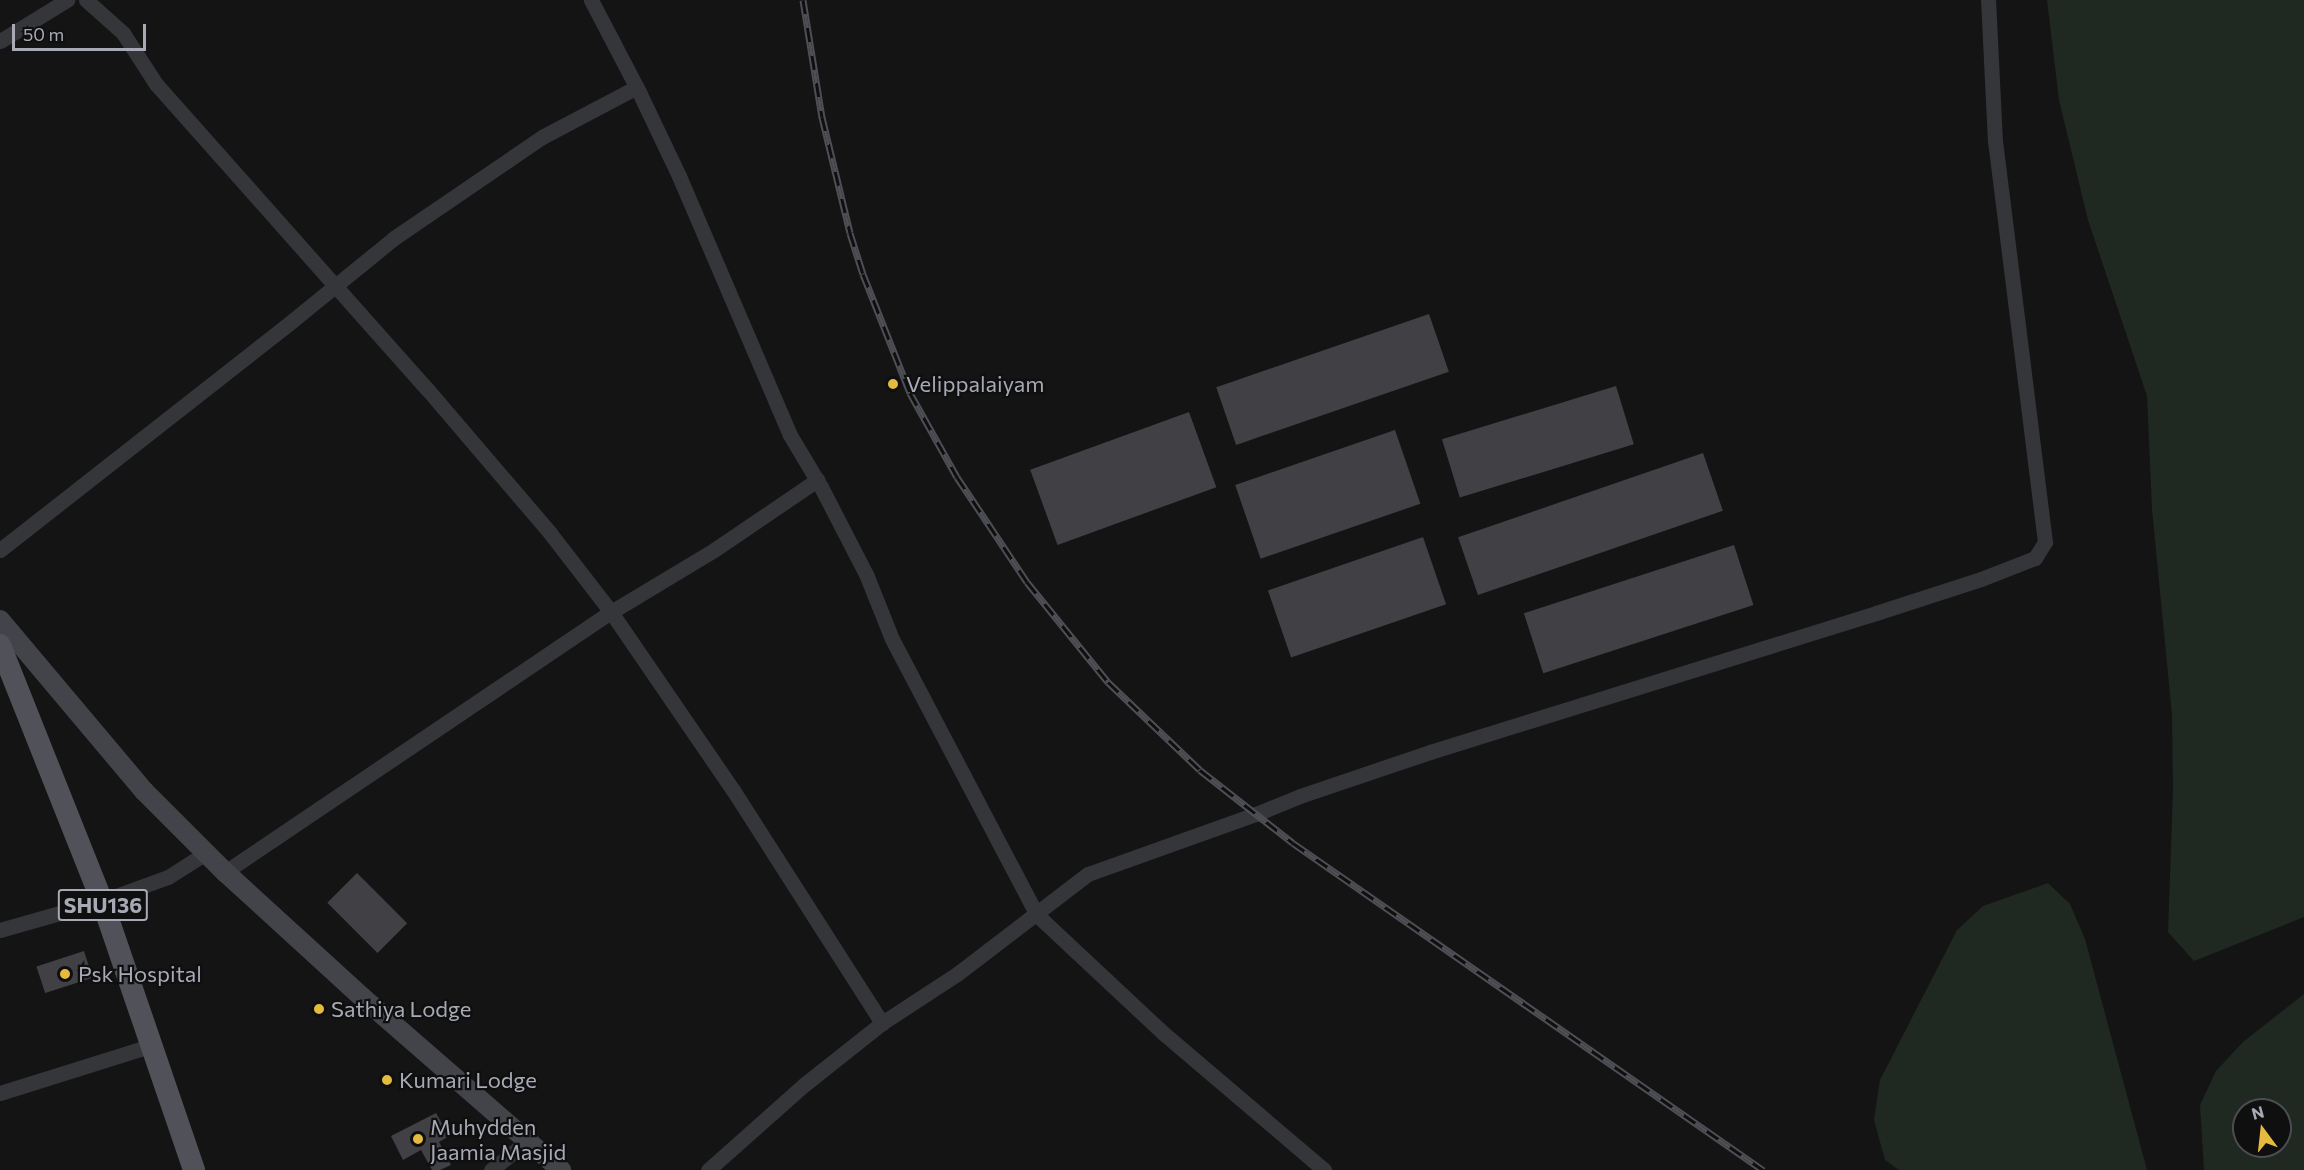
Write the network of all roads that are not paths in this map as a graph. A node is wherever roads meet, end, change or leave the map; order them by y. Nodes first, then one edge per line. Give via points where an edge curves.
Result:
1 (68, 0) edge
2 (86, 0) edge
3 (591, 0) edge
4 (1988, 0) edge
5 (0, 40) edge
6 (637, 87) junction
7 (335, 286) junction
8 (817, 480) junction
9 (0, 550) edge
10 (611, 612) junction
11 (0, 620) edge
12 (0, 645) edge
13 (206, 853) junction
14 (225, 872) junction
15 (102, 901) junction
16 (1037, 915) junction
17 (0, 930) edge
18 (882, 1023) junction
19 (153, 1045) junction
20 (0, 1094) edge
21 (526, 1142) junction
22 (194, 1170) edge
23 (491, 1170) edge
24 (561, 1170) edge
25 (708, 1170) edge
26 (1324, 1170) edge

1 - 5 street
2 - 7 street via 123,33 156,84
3 - 6 street
4 - 16 street via 1995,142 2044,542 2042,551 2031,561 1876,613 1519,723 1300,796 1088,874
6 - 7 street via 507,160 394,238
6 - 8 street via 790,435
7 - 9 street
7 - 10 street via 550,533
8 - 10 street via 714,550
8 - 16 street via 866,574 891,639
10 - 14 street
10 - 18 street via 757,827
11 - 13 main road via 144,791
12 - 15 main road, SHU136
13 - 14 main road
13 - 15 street via 168,877
14 - 21 main road
15 - 17 street
15 - 19 main road, SHU136
16 - 18 street
16 - 26 street via 1162,1032
18 - 25 street via 805,1084
19 - 20 street
19 - 22 main road, SHU136
21 - 23 street
21 - 24 main road

